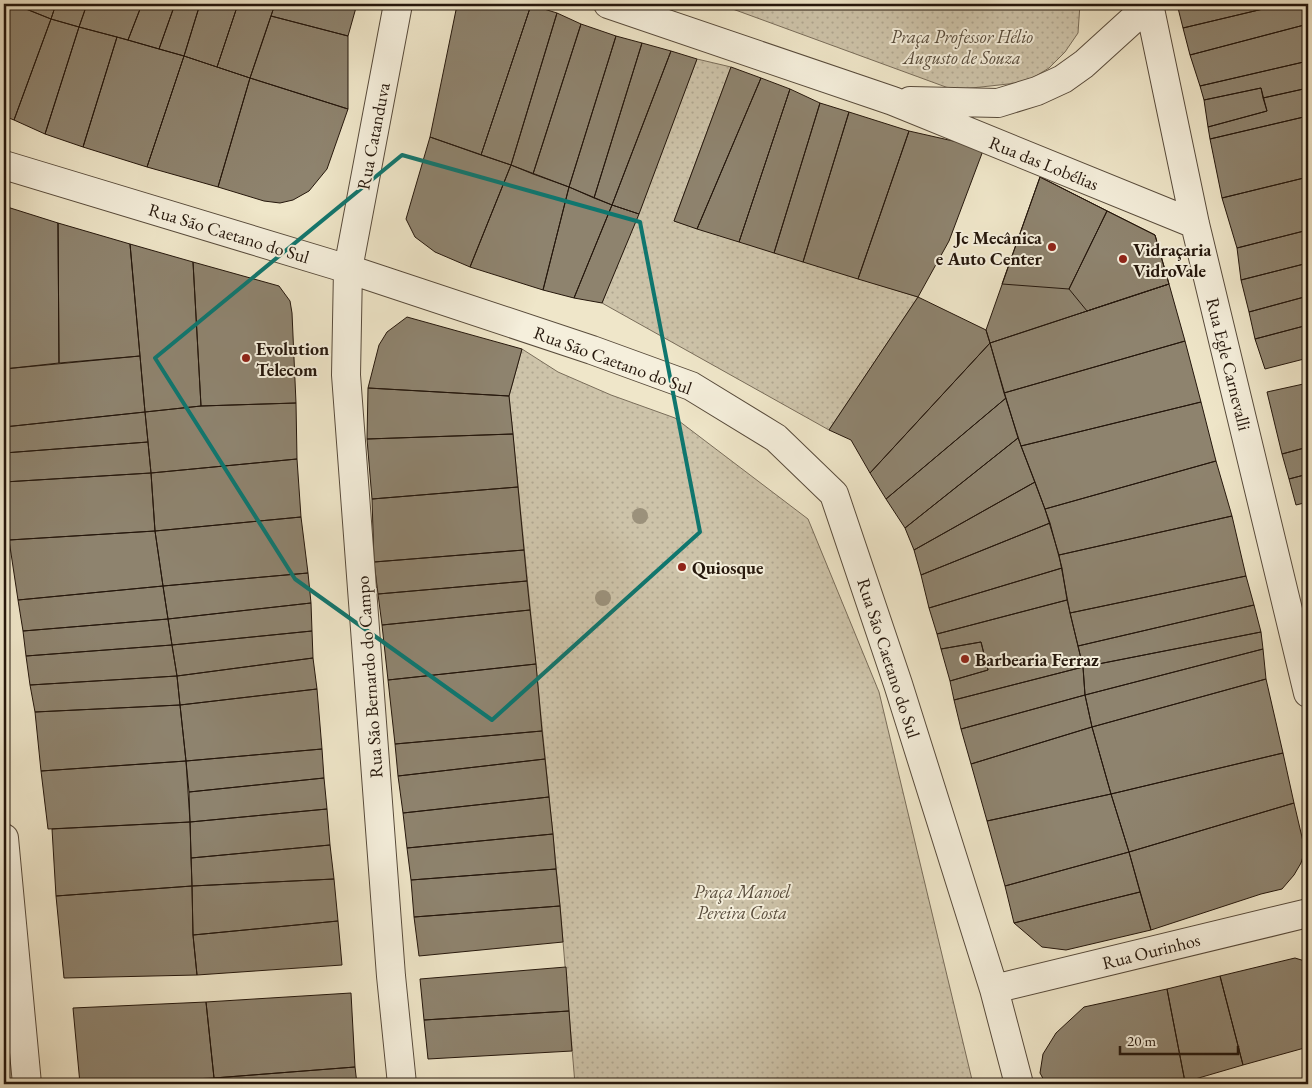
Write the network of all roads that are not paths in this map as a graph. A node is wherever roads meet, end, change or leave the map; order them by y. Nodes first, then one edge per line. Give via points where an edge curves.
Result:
1 (398, 4) edge
2 (608, 4) edge
3 (1149, 4) edge
4 (893, 101) junction
5 (4, 165) edge
6 (1195, 224) junction
7 (348, 269) junction
8 (1308, 693) edge
9 (4, 838) edge
10 (1308, 913) edge
11 (994, 989) junction
12 (27, 1084) edge
13 (402, 1084) edge
14 (1019, 1084) edge

1 - 7 street, Rua Catanduva
2 - 4 street, Rua das Lobélias
3 - 4 street, Rua das Lobélias via 1084,64 1063,79 1037,91 998,103
3 - 6 street, Rua Egle Carnevalli
4 - 6 street, Rua das Lobélias
5 - 7 street, Rua São Caetano do Sul
6 - 8 street, Rua Egle Carnevalli
7 - 11 street, Rua São Caetano do Sul via 691,386 776,438 834,494
7 - 13 street, Rua São Bernardo do Campo via 346,375
9 - 12 street
10 - 11 street, Rua Ourinhos
11 - 14 street, Rua São Caetano do Sul

